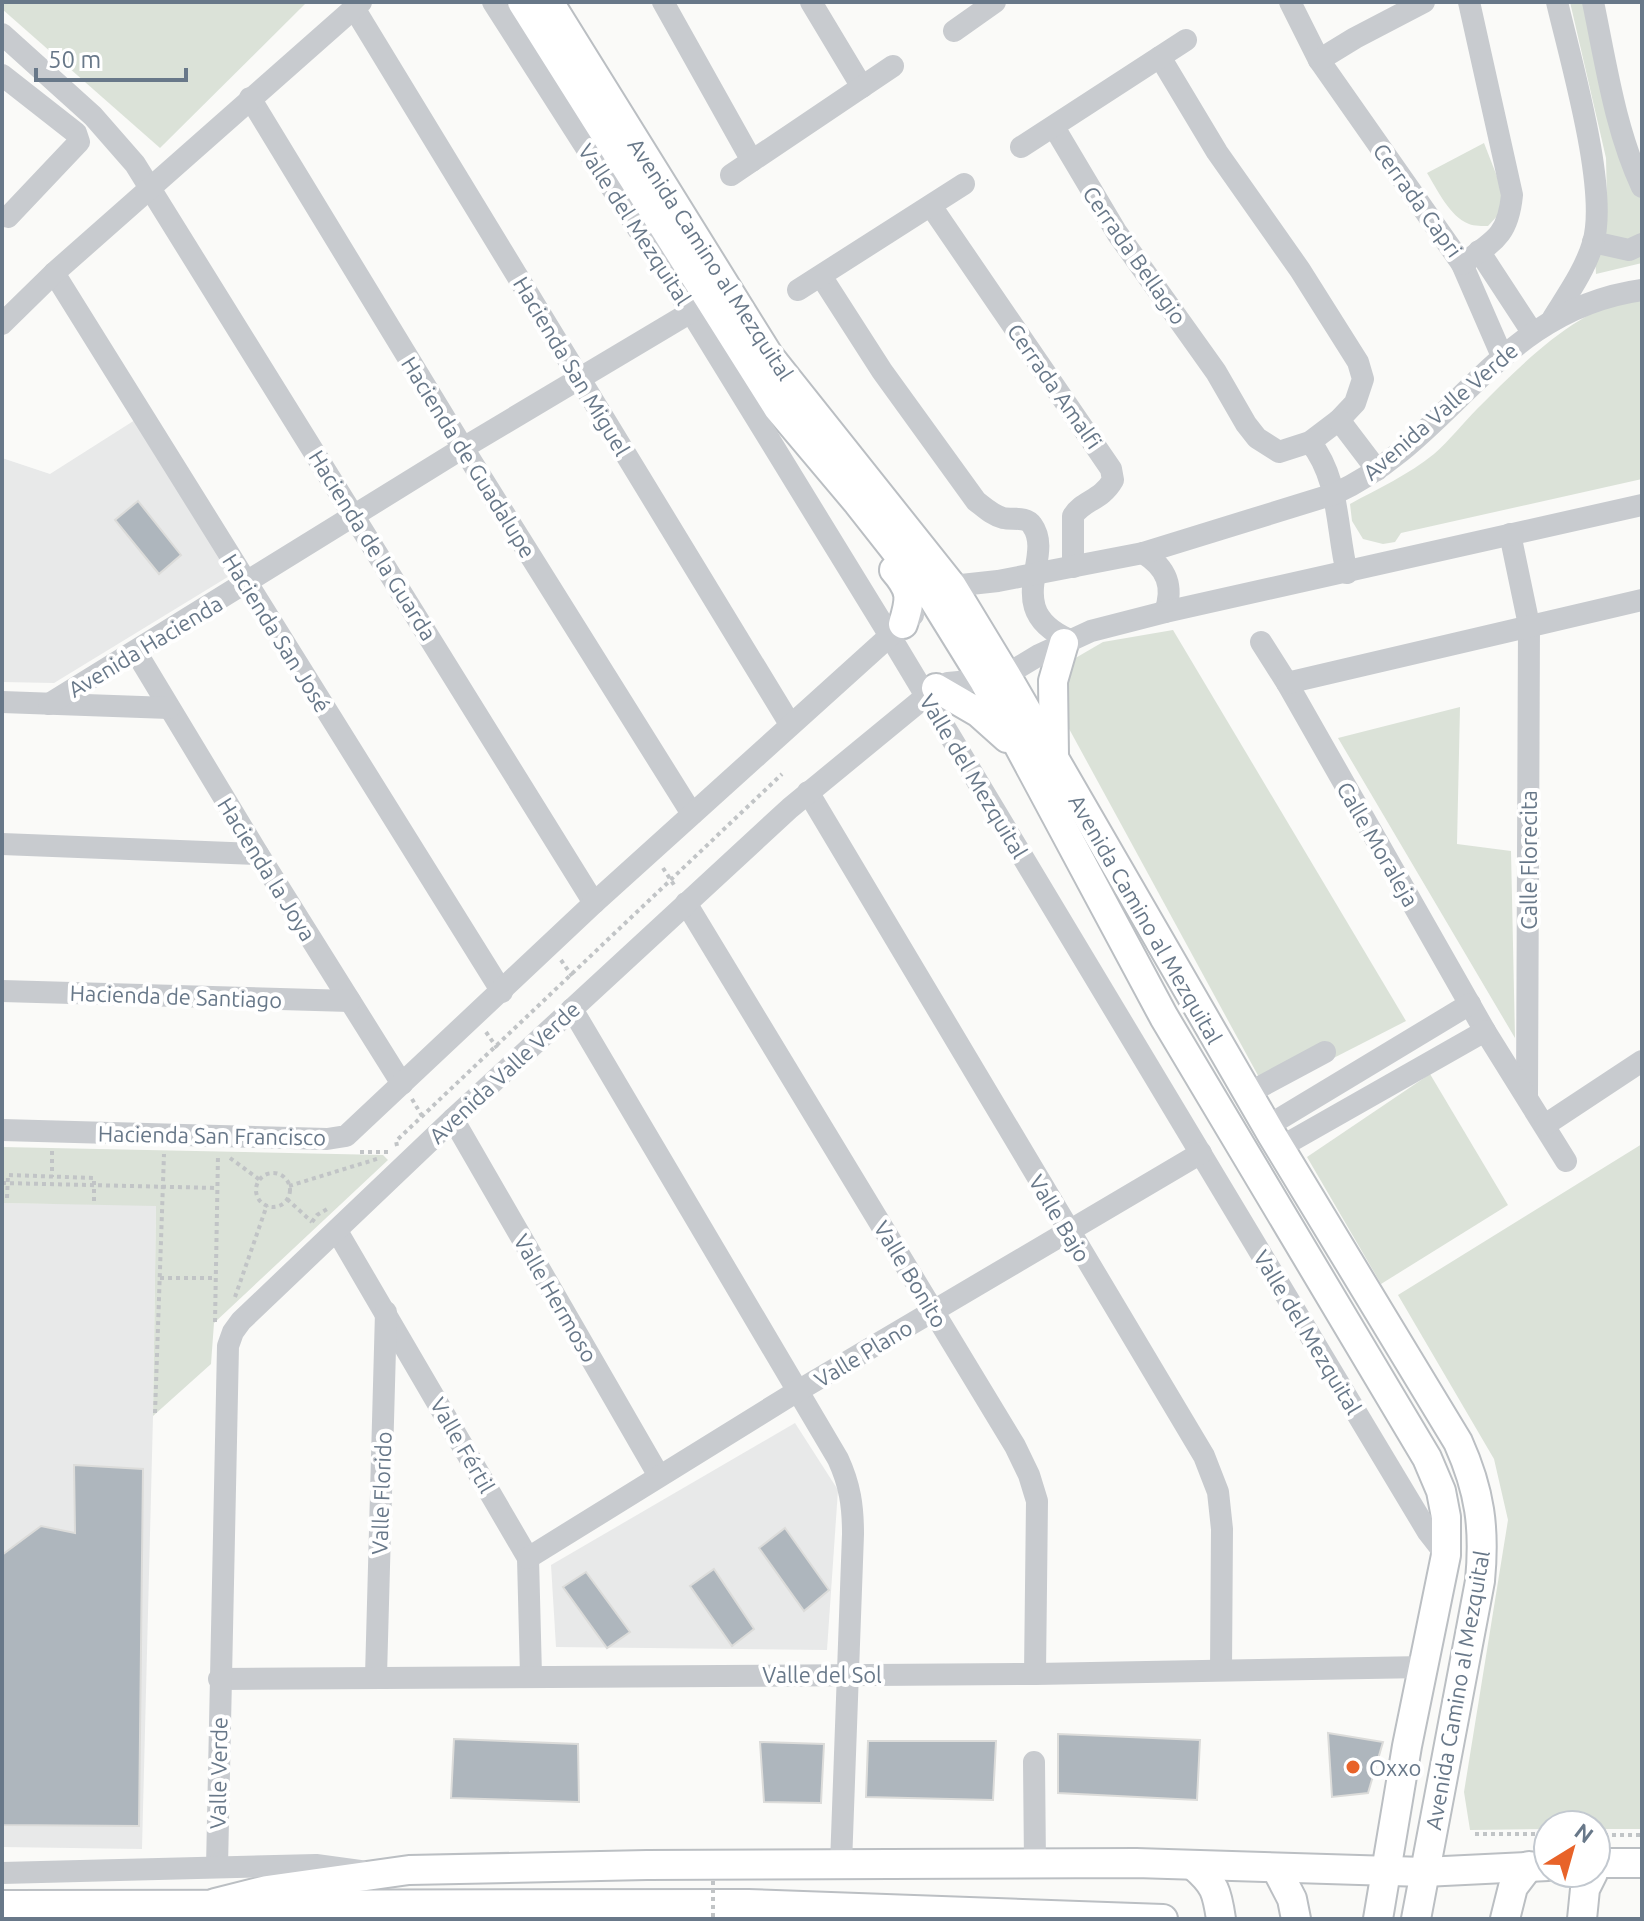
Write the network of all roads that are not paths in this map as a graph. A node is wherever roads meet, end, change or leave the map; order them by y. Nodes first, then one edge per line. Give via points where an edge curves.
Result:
1 (493, 2) edge
2 (522, 2) edge
3 (549, 2) edge
4 (663, 2) edge
5 (811, 2) edge
6 (1290, 2) edge
7 (1424, 2) edge
8 (1469, 2) edge
9 (1557, 2) edge
10 (1593, 2) edge
11 (357, 5) edge
12 (981, 6) edge
13 (954, 31) dead end
14 (2, 34) edge
15 (1186, 40) dead end
16 (1160, 57) junction
17 (1319, 60) junction
18 (893, 66) dead end
19 (2, 75) edge
20 (862, 87) junction
21 (250, 98) junction
22 (1054, 127) junction
23 (1021, 147) dead end
24 (752, 161) junction
25 (731, 175) dead end
26 (964, 184) dead end
27 (1642, 187) edge
28 (150, 188) junction
29 (931, 206) junction
30 (4, 216) edge
31 (1593, 242) junction
32 (1642, 244) edge
33 (1470, 258) junction
34 (54, 273) junction
35 (821, 276) junction
36 (798, 290) dead end
37 (1642, 290) edge
38 (691, 312) junction
39 (1553, 318) junction
40 (2, 324) edge
41 (1532, 332) junction
42 (1502, 356) junction
43 (579, 378) junction
44 (778, 408) junction
45 (1339, 420) junction
46 (1310, 442) junction
47 (463, 448) junction
48 (1377, 470) junction
49 (1334, 494) junction
50 (1642, 505) edge
51 (356, 516) junction
52 (1510, 534) junction
53 (1143, 553) junction
54 (1073, 567) junction
55 (1347, 573) junction
56 (1034, 574) junction
57 (246, 584) junction
58 (942, 592) junction
59 (1642, 600) edge
60 (1165, 612) junction
61 (1529, 625) junction
62 (896, 630) junction
63 (1067, 642) junction
64 (1261, 642) dead end
65 (136, 652) junction
66 (995, 678) junction
67 (1287, 683) junction
68 (931, 692) junction
69 (2, 702) edge
70 (49, 704) junction
71 (169, 708) junction
72 (790, 724) junction
73 (1041, 760) junction
74 (808, 792) junction
75 (692, 814) junction
76 (2, 844) edge
77 (258, 854) junction
78 (594, 903) junction
79 (686, 903) junction
80 (2, 991) edge
81 (502, 992) junction
82 (350, 1001) junction
83 (579, 1002) junction
84 (1470, 1004) junction
85 (1485, 1031) junction
86 (1325, 1052) dead end
87 (1388, 1052) junction
88 (1642, 1061) edge
89 (1403, 1079) junction
90 (402, 1084) junction
91 (1247, 1094) junction
92 (1527, 1096) junction
93 (453, 1119) junction
94 (1545, 1125) junction
95 (2, 1130) edge
96 (1258, 1138) junction
97 (1201, 1153) junction
98 (1566, 1161) dead end
99 (1067, 1230) junction
100 (337, 1231) junction
101 (386, 1311) junction
102 (933, 1311) junction
103 (796, 1392) junction
104 (659, 1476) junction
105 (1446, 1555) junction
106 (528, 1558) junction
107 (1424, 1667) junction
108 (1221, 1669) junction
109 (847, 1673) junction
110 (1035, 1674) junction
111 (376, 1676) junction
112 (531, 1676) junction
113 (219, 1679) junction
114 (1034, 1762) dead end
115 (1642, 1863) edge
116 (841, 1864) junction
117 (1035, 1864) junction
118 (1194, 1866) junction
119 (1532, 1866) edge
120 (1612, 1866) edge
121 (217, 1867) junction
122 (1276, 1868) junction
123 (1386, 1870) junction
124 (1532, 1871) edge
125 (1424, 1872) junction
126 (2, 1873) edge
127 (377, 1873) junction
128 (1585, 1889) edge
129 (215, 1903) junction
130 (2, 1905) edge
131 (1163, 1919) edge
132 (1221, 1919) edge
133 (1296, 1919) edge
134 (1378, 1919) edge
135 (1416, 1919) edge
136 (1505, 1919) edge
137 (1582, 1919) edge

1 - 38 street, Valle del Mezquital
2 - 44 main road, Avenida Camino al Mezquital
3 - 58 main road, Avenida Camino al Mezquital via 769,356
4 - 24 street
5 - 20 street
6 - 17 street, Cerrada Capri
7 - 17 street
8 - 33 street, Cerrada Capri via 1512,195 1502,233
9 - 31 street via 1593,176
10 - 27 street via 1628,158
11 - 21 street
11 - 43 street, Hacienda San Miguel
12 - 13 street
14 - 28 street, Hacienda de la Guarda via 93,116
15 - 16 street
16 - 22 street
16 - 45 street, Cerrada Bellagio via 1358,362 1362,389
17 - 33 street, Cerrada Capri
18 - 20 street
19 - 30 street via 76,133 79,142
20 - 24 street
21 - 28 street
21 - 47 street, Hacienda de Guadalupe
22 - 23 street
22 - 46 street, Cerrada Bellagio via 1117,233 1257,438 1279,452
24 - 25 street
26 - 29 street
28 - 34 street
28 - 51 street, Hacienda de la Guarda
29 - 35 street
29 - 54 street, Cerrada Amalfi via 1111,469 1108,489 1073,516
31 - 32 street via 1629,250
31 - 39 street
33 - 41 street
33 - 42 street
34 - 40 street
34 - 57 street, Hacienda San José
35 - 36 street
35 - 56 street via 976,501 989,512 1024,519 1034,527
37 - 39 street, Avenida Valle Verde
38 - 43 street, Avenida Hacienda
38 - 62 street, Valle del Mezquital
39 - 41 street, Avenida Valle Verde
41 - 42 street, Avenida Valle Verde
42 - 48 street, Avenida Valle Verde
43 - 47 street, Avenida Hacienda
43 - 72 street, Hacienda San Miguel
44 - 58 main road, Avenida Camino al Mezquital
44 - 62 main road via 817,479 906,583 910,598
45 - 46 street, Cerrada Bellagio
45 - 48 street
46 - 49 street
47 - 51 street, Avenida Hacienda
47 - 75 street, Hacienda de Guadalupe
48 - 49 street, Avenida Valle Verde
49 - 53 street, Avenida Valle Verde
49 - 55 street
50 - 52 street, Avenida Valle Verde
51 - 57 street, Avenida Hacienda
51 - 78 street, Hacienda de la Guarda
52 - 55 street, Avenida Valle Verde
52 - 61 street, Calle Florecita
53 - 54 street, Avenida Valle Verde
53 - 60 street via 1159,565 1169,584
54 - 56 street, Avenida Valle Verde
55 - 60 street, Avenida Valle Verde
56 - 58 street, Avenida Valle Verde
56 - 63 street via 1033,598 1042,621
57 - 65 street, Avenida Hacienda
57 - 81 street, Hacienda San José
58 - 62 street
58 - 66 main road, Avenida Camino al Mezquital
59 - 61 street
60 - 63 street, Avenida Valle Verde
61 - 67 street
61 - 92 street, Calle Florecita
62 - 68 street, Valle del Mezquital
62 - 72 street
63 - 66 street, Avenida Valle Verde
63 - 73 main road via 1053,681
64 - 67 street, Calle Moraleja
65 - 70 street, Avenida Hacienda
65 - 71 street, Hacienda la Joya
66 - 68 street, Avenida Valle Verde via 948,683
66 - 73 main road, Avenida Camino al Mezquital
67 - 84 street, Calle Moraleja
68 - 73 main road via 964,703
68 - 74 street, Avenida Valle Verde
68 - 97 street, Valle del Mezquital
69 - 70 street, Avenida Hacienda
70 - 71 street, Avenida Hacienda
71 - 77 street, Hacienda la Joya
72 - 75 street
73 - 91 main road, Avenida Camino al Mezquital
73 - 96 main road, Avenida Camino al Mezquital via 1120,939
74 - 79 street, Avenida Valle Verde
74 - 99 street, Valle Bajo
75 - 78 street
76 - 77 street
77 - 82 street, Hacienda la Joya
78 - 81 street
79 - 83 street, Avenida Valle Verde
79 - 102 street, Valle Bonito
80 - 82 street, Hacienda de Santiago
81 - 90 street
82 - 90 street, Hacienda la Joya
83 - 93 street, Avenida Valle Verde
83 - 103 street
84 - 85 street, Calle Moraleja
84 - 87 street
85 - 89 street
85 - 92 street, Calle Moraleja
86 - 91 street
87 - 89 street
87 - 96 street
88 - 94 street
89 - 96 street
90 - 95 street, Hacienda San Francisco via 346,1136 327,1139
91 - 96 main road, Avenida Camino al Mezquital
92 - 94 street, Calle Moraleja
93 - 100 street, Avenida Valle Verde
93 - 104 street, Valle Hermoso
94 - 98 street, Calle Moraleja
96 - 105 main road, Avenida Camino al Mezquital via 1260,1178 1427,1458 1441,1491
96 - 125 main road, Avenida Camino al Mezquital via 1458,1442 1480,1508 1480,1581
97 - 99 street, Valle Plano
97 - 105 street, Valle del Mezquital
99 - 102 street, Valle Plano
99 - 108 street, Valle Bajo via 1204,1456 1218,1492
100 - 101 street, Valle Fértil
100 - 113 street, Avenida Valle Verde via 241,1321 228,1346
101 - 106 street, Valle Fértil
101 - 111 street, Valle Florido
102 - 103 street, Valle Plano
102 - 110 street, Valle Bonito via 1015,1446 1037,1501
103 - 104 street, Valle Plano
103 - 109 street via 838,1459 852,1498
104 - 106 street, Valle Plano
105 - 107 main road, Avenida Camino al Mezquital
106 - 112 street, Valle Fértil
107 - 108 street, Valle del Sol
107 - 123 main road, Avenida Camino al Mezquital
108 - 110 street, Valle del Sol
109 - 110 street, Valle del Sol
109 - 112 street, Valle del Sol
109 - 116 street
111 - 112 street, Valle del Sol
111 - 113 street, Valle del Sol
113 - 121 street, Valle Verde
114 - 117 street
115 - 120 main road
116 - 117 main road
116 - 127 main road
117 - 118 main road
118 - 122 main road
118 - 132 main road via 1211,1880
119 - 125 main road
121 - 126 street
121 - 127 street via 316,1865
122 - 123 main road
122 - 133 main road
123 - 125 main road
123 - 134 main road, Avenida Camino al Mezquital
124 - 136 main road via 1513,1887
125 - 135 main road, Avenida Camino al Mezquital
127 - 129 main road
128 - 137 main road
129 - 130 main road
129 - 131 main road via 748,1904

